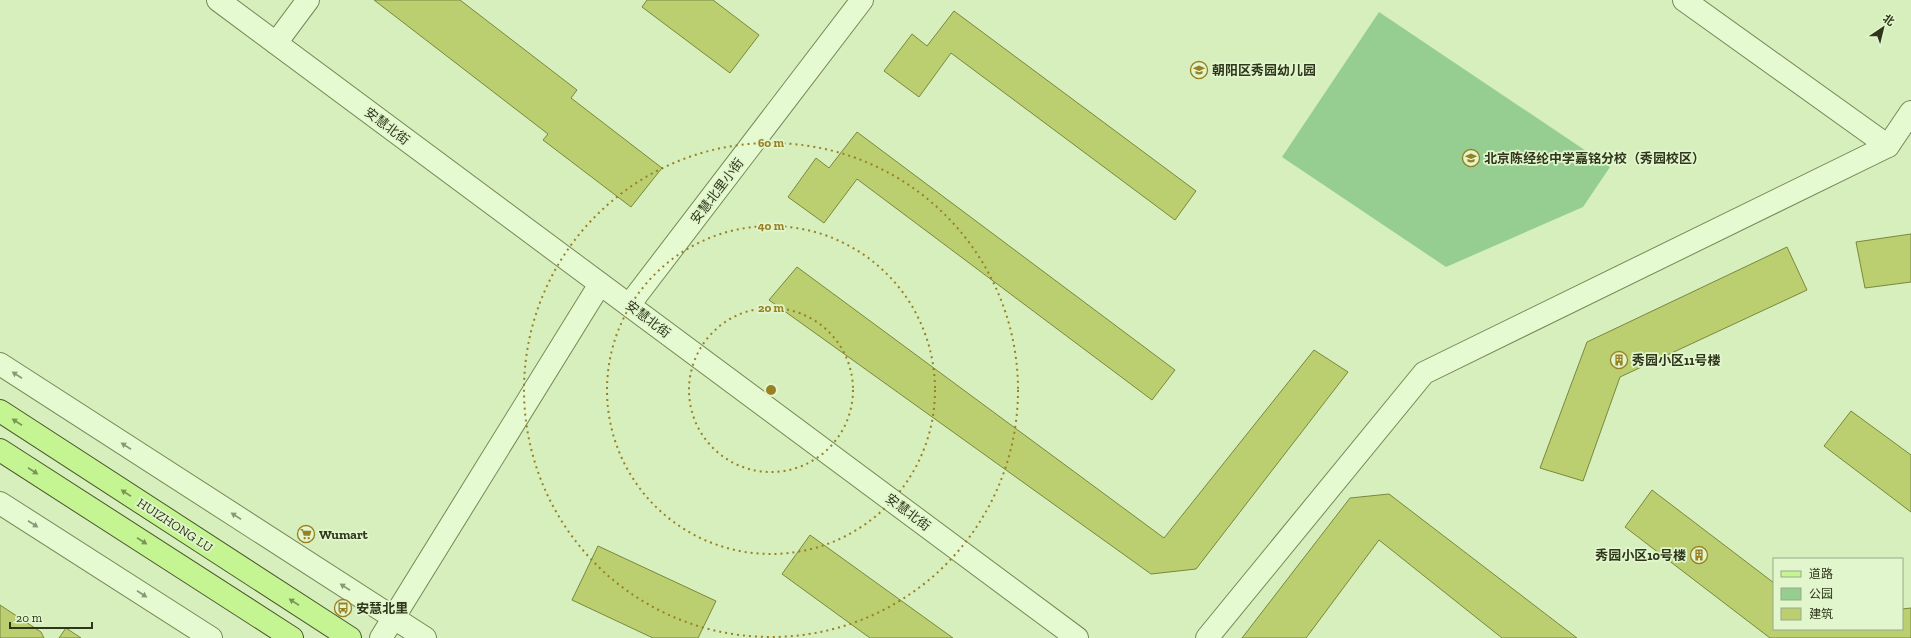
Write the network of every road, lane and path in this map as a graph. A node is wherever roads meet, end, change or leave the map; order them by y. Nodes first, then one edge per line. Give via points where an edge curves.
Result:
1 (218, 0) edge
2 (308, 0) edge
3 (862, 0) edge
4 (1684, 0) edge
5 (276, 43) junction
6 (1911, 112) edge
7 (1888, 146) junction
8 (600, 284) junction
9 (629, 305) junction
10 (0, 364) edge
11 (0, 411) edge
12 (0, 450) edge
13 (0, 503) edge
14 (394, 618) junction
15 (211, 638) edge
16 (292, 638) edge
17 (350, 638) edge
18 (381, 638) edge
19 (425, 638) edge
20 (1076, 638) edge
21 (1207, 638) edge

1 - 5 street, 安慧北街
2 - 5 street
3 - 9 street, 安慧北里小街
4 - 7 street
5 - 8 street, 安慧北街
6 - 7 street
7 - 21 street via 1424,373
8 - 9 street, 安慧北街
8 - 14 street
9 - 20 street, 安慧北街
14 -> 10 street
17 -> 11 main road, HUIZHONG LU
12 -> 16 main road
13 -> 15 street
14 - 18 street
14 - 19 street

